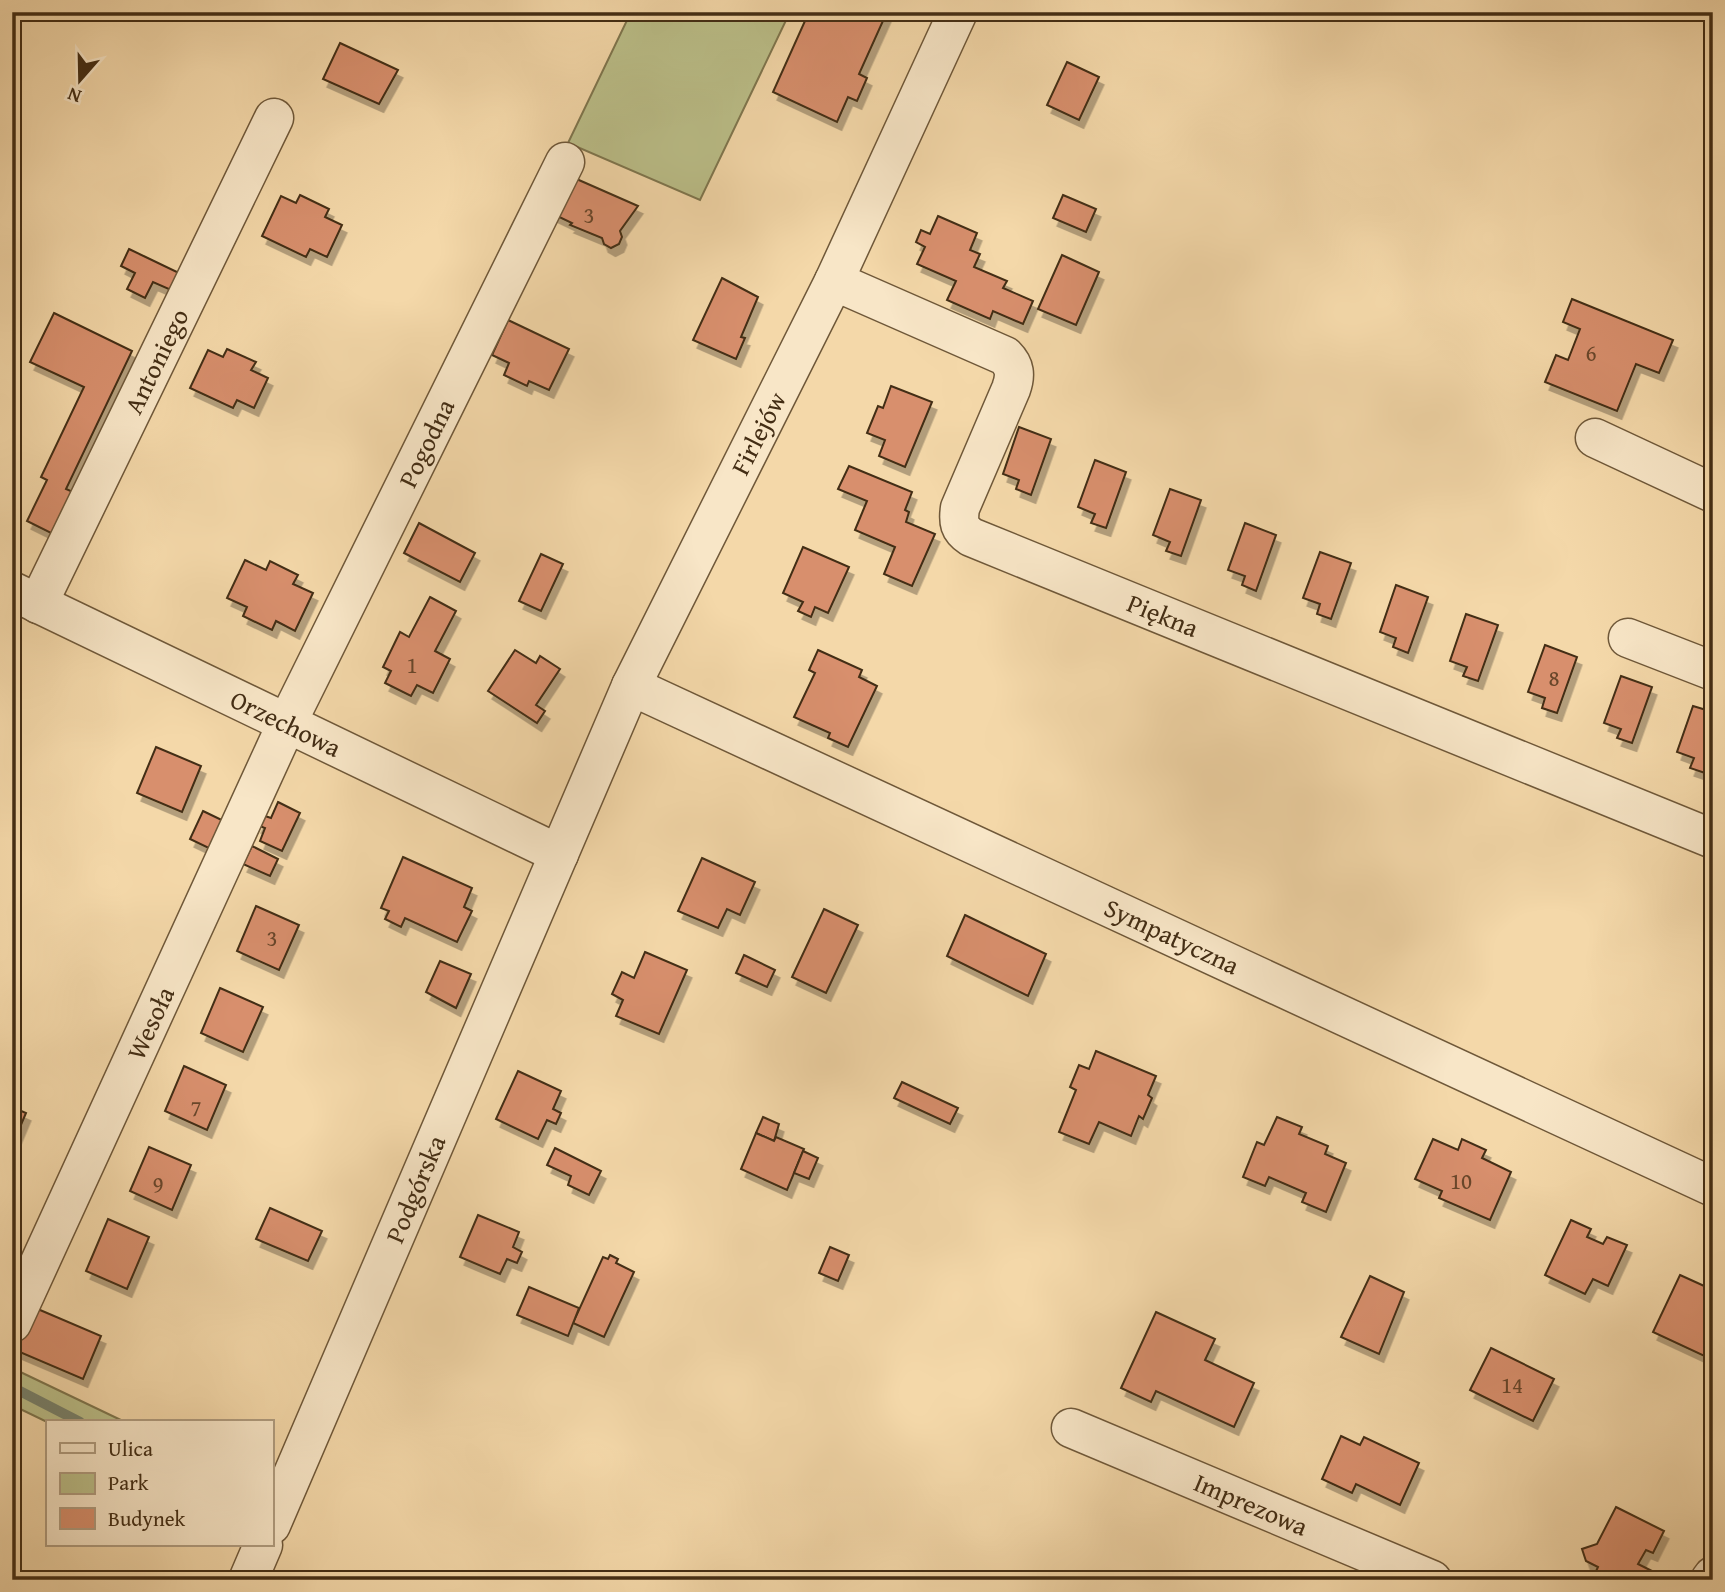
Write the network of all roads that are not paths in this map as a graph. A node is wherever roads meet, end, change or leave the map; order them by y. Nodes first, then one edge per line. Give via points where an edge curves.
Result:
1 (958, 12) edge
2 (274, 118) dead end
3 (565, 162) dead end
4 (835, 281) junction
5 (1595, 438) dead end
6 (1713, 493) edge
7 (25, 598) edge
8 (1628, 638) dead end
9 (1713, 671) edge
10 (631, 686) junction
11 (287, 723) junction
12 (1713, 839) edge
13 (559, 854) junction
14 (1713, 1187) edge
15 (12, 1324) edge
16 (1071, 1428) dead end
17 (273, 1520) edge
18 (263, 1546) edge
19 (248, 1580) edge
20 (1432, 1580) edge

1 - 4 street, Firlejów
2 - 7 street, Antoniego
3 - 11 street, Pogodna
4 - 10 street, Firlejów
4 - 12 street, Piękna via 1012,363 1012,389 960,508 958,521 971,537
5 - 6 street
7 - 11 street, Orzechowa
8 - 9 street
10 - 13 street, Firlejów
10 - 14 street, Sympatyczna
11 - 13 street, Orzechowa
11 - 15 street, Wesoła
13 - 17 street, Podgórska
16 - 20 street, Imprezowa
18 - 19 street

